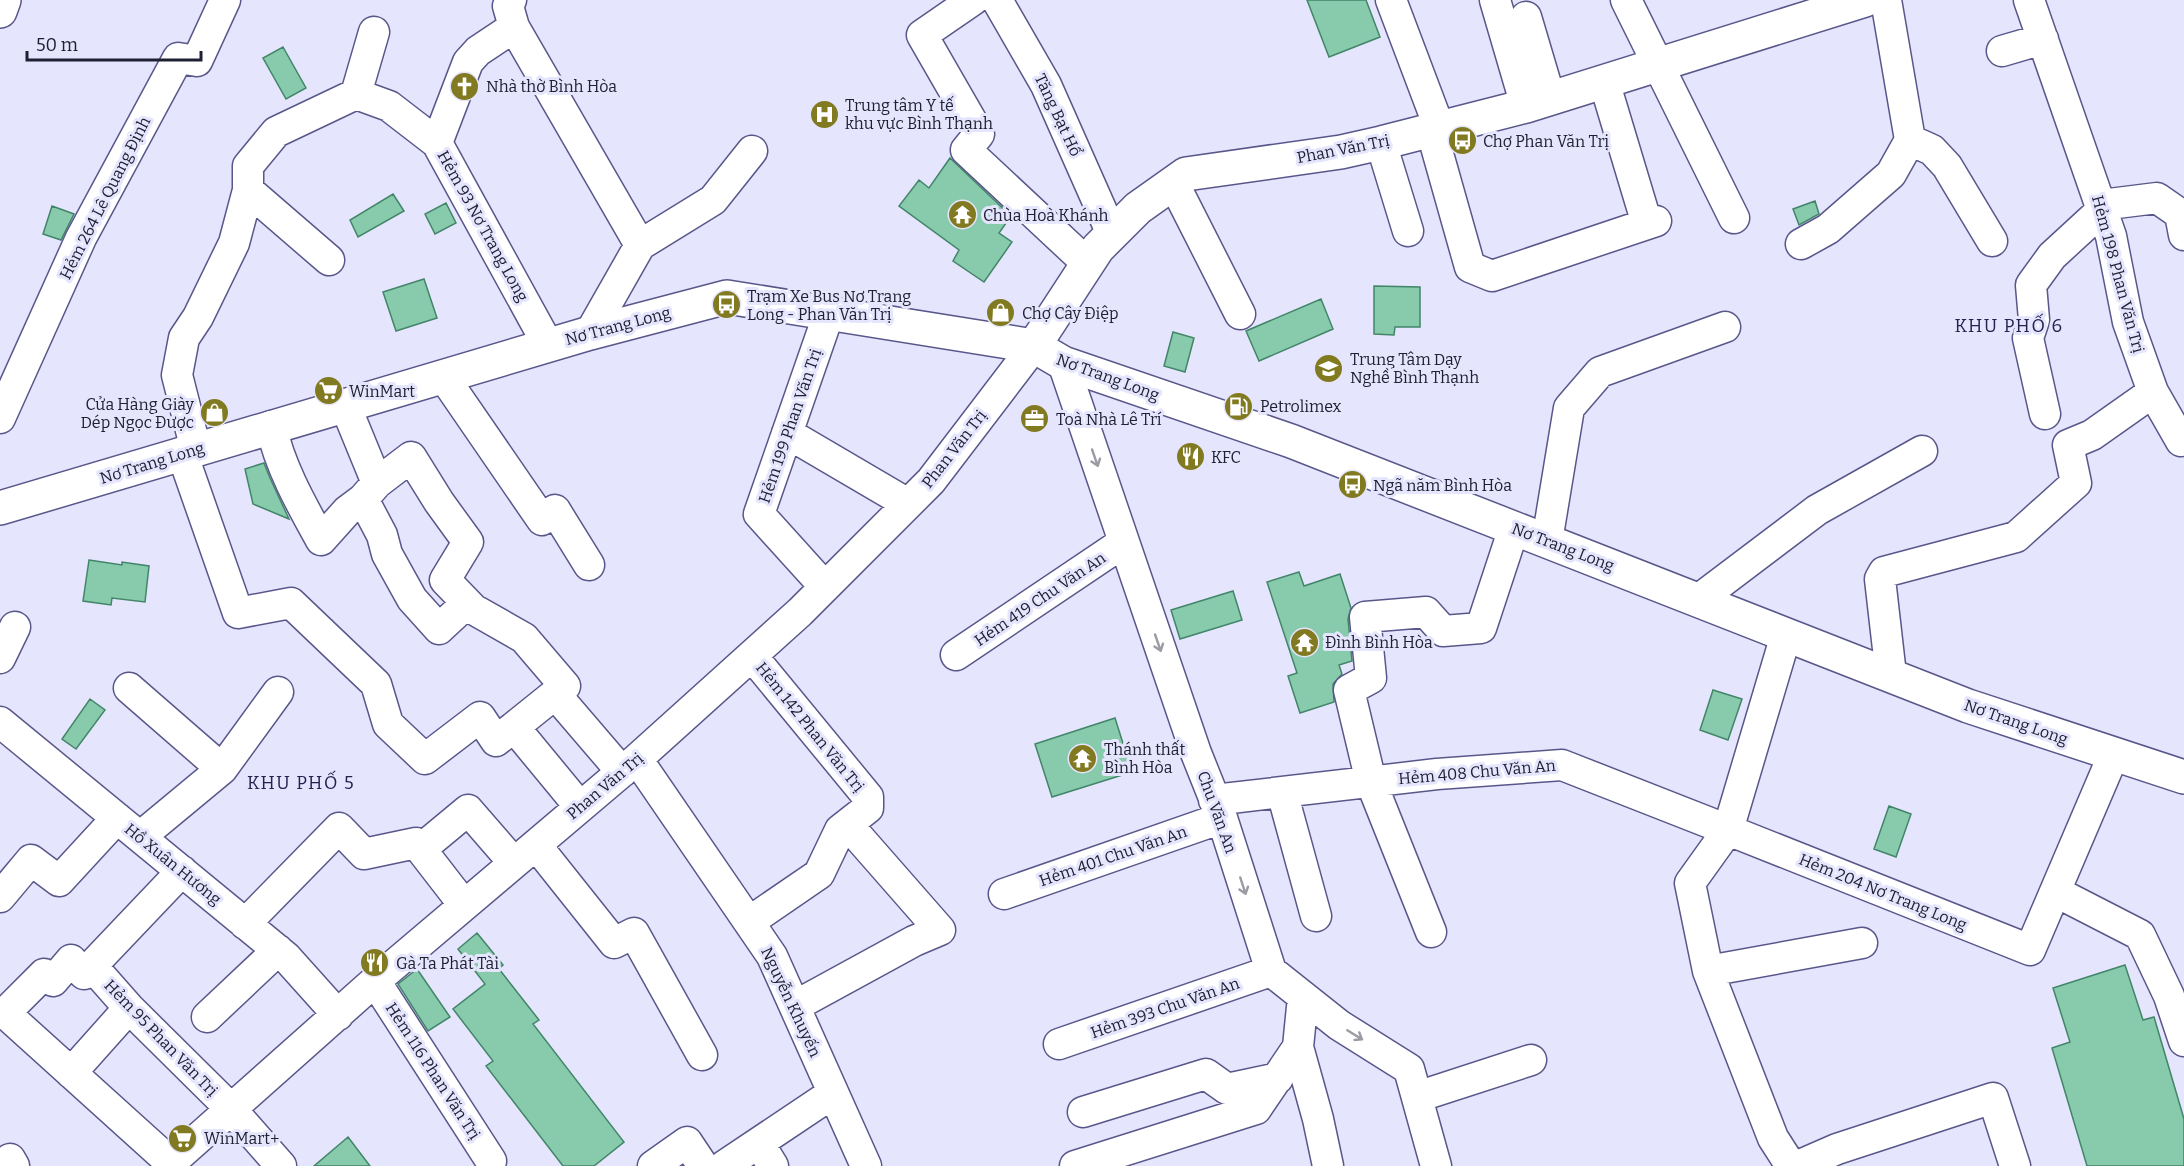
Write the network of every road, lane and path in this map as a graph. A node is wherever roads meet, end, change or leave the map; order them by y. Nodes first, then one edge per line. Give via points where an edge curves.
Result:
1 (3, 0) edge
2 (225, 0) edge
3 (973, 0) edge
4 (997, 0) edge
5 (1391, 0) edge
6 (1496, 0) edge
7 (1626, 0) edge
8 (1886, 0) edge
9 (2029, 0) edge
10 (1847, 3) edge
11 (0, 11) edge
12 (512, 14) edge
13 (1526, 17) dead end
14 (374, 32) dead end
15 (2043, 39) junction
16 (2002, 51) dead end
17 (1657, 65) junction
18 (1604, 81) junction
19 (356, 94) junction
20 (1538, 102) junction
21 (1435, 128) junction
22 (1910, 140) junction
23 (1381, 143) junction
24 (437, 144) junction
25 (752, 152) dead end
26 (1173, 182) junction
27 (248, 190) junction
28 (2102, 208) junction
29 (1734, 218) dead end
30 (2183, 221) edge
31 (1408, 231) dead end
32 (1112, 234) junction
33 (1992, 241) dead end
34 (1801, 244) dead end
35 (640, 246) junction
36 (329, 260) dead end
37 (1087, 263) junction
38 (829, 313) junction
39 (1240, 314) dead end
40 (1725, 327) dead end
41 (590, 333) junction
42 (548, 345) junction
43 (1034, 346) junction
44 (1063, 363) junction
45 (443, 376) junction
46 (2153, 392) junction
47 (345, 405) junction
48 (2045, 414) dead end
49 (0, 418) edge
50 (271, 426) junction
51 (787, 433) junction
52 (2181, 441) dead end
53 (1922, 451) dead end
54 (189, 452) junction
55 (370, 491) junction
56 (908, 504) junction
57 (0, 508) edge
58 (1514, 528) junction
59 (1547, 541) junction
60 (1124, 542) junction
61 (589, 565) dead end
62 (825, 587) junction
63 (1698, 600) junction
64 (467, 603) junction
65 (15, 627) dead end
66 (1786, 634) junction
67 (752, 656) junction
68 (956, 656) dead end
69 (0, 658) edge
70 (1891, 675) junction
71 (129, 688) dead end
72 (278, 692) dead end
73 (556, 695) junction
74 (0, 722) edge
75 (514, 727) junction
76 (2118, 757) junction
77 (629, 766) junction
78 (222, 769) junction
79 (2184, 777) edge
80 (1371, 782) junction
81 (1282, 792) junction
82 (580, 807) junction
83 (1218, 809) junction
84 (848, 825) junction
85 (129, 828) junction
86 (1728, 830) junction
87 (421, 849) junction
88 (525, 854) junction
89 (182, 871) junction
90 (1004, 894) dead end
91 (0, 897) edge
92 (2068, 898) junction
93 (464, 905) junction
94 (1316, 916) dead end
95 (749, 922) junction
96 (245, 924) junction
97 (1431, 933) dead end
98 (1862, 943) dead end
99 (278, 950) junction
100 (2048, 953) dead end
101 (88, 970) junction
102 (1271, 971) junction
103 (1708, 971) junction
104 (375, 981) junction
105 (1303, 997) junction
106 (795, 1006) junction
107 (129, 1008) junction
108 (338, 1015) junction
109 (207, 1017) dead end
110 (2184, 1041) edge
111 (1059, 1044) dead end
112 (1298, 1047) junction
113 (702, 1055) dead end
114 (1531, 1060) dead end
115 (71, 1073) junction
116 (1278, 1078) junction
117 (833, 1093) junction
118 (1416, 1097) junction
119 (231, 1109) junction
120 (1083, 1112) dead end
121 (766, 1154) edge
122 (1841, 1157) edge
123 (491, 1161) dead end
124 (169, 1164) edge
125 (281, 1166) edge
126 (653, 1166) edge
127 (703, 1166) edge
128 (724, 1166) edge
129 (866, 1166) edge
130 (1075, 1166) edge
131 (1328, 1166) edge
132 (1436, 1166) edge
133 (1791, 1166) edge
134 (1798, 1166) edge
135 (2015, 1166) edge

1 - 11 main road
2 - 49 street, Hẻm 264 Lê Quang Định via 197,61 178,58 81,238
3 - 37 street via 922,35 979,134 966,150
4 - 32 street, Tăng Bạt Hổ via 1046,85
5 - 21 street
6 - 20 street
7 - 17 street
8 - 22 street
9 - 15 street, Hẻm 198 Phan Văn Trị
10 - 17 main road, Phan Văn Trị
12 - 24 street via 468,62
12 - 35 street
13 - 20 street
14 - 19 street
15 - 16 street
15 - 28 street, Hẻm 198 Phan Văn Trị
17 - 18 main road, Phan Văn Trị
17 - 29 street
18 - 20 main road, Phan Văn Trị
18 - 21 street via 1651,222 1492,276 1470,267
19 - 24 street, Hẻm 93 Nơ Trang Long via 389,106
19 - 27 street via 276,132 248,166
20 - 21 main road, Phan Văn Trị
21 - 23 main road, Phan Văn Trị
22 - 33 street via 1932,150 1947,166
22 - 34 street via 1891,174 1827,229
23 - 26 main road, Phan Văn Trị via 1186,174
23 - 31 street
24 - 42 street, Hẻm 93 Nơ Trang Long
25 - 35 street via 713,200
26 - 32 main road, Phan Văn Trị via 1138,207
26 - 39 street
27 - 36 street
27 - 54 street via 234,243 184,338 177,375
28 - 30 street via 2157,198
28 - 46 street, Hẻm 198 Phan Văn Trị via 2112,236 2128,322
28 - 48 street via 2052,256 2031,285 2034,320 2028,338
32 - 37 main road, Phan Văn Trị
35 - 41 street
37 - 43 main road, Phan Văn Trị
38 - 41 main road, Nơ Trang Long via 727,297
38 - 43 main road, Nơ Trang Long
38 - 51 street, Hẻm 199 Phan Văn Trị
40 - 59 street via 1600,372 1569,408
41 - 42 main road, Nơ Trang Long
42 - 45 main road, Nơ Trang Long
43 - 44 main road, Nơ Trang Long
43 - 56 street, Phan Văn Trị via 931,481
44 - 58 main road, Nơ Trang Long via 1292,441
44 -> 60 street, Chu Văn An
45 - 47 main road, Nơ Trang Long
45 - 61 street via 542,520 555,510
46 - 52 street, Hẻm 198 Phan Văn Trị
46 - 70 street via 2092,435 2068,445 2076,483 2016,537 1884,573 1880,579
47 - 50 main road, Nơ Trang Long
47 - 55 street
50 - 54 main road, Nơ Trang Long
50 - 55 street via 289,478 321,540
51 - 56 street
51 - 62 street, Hẻm 199 Phan Văn Trị via 759,514
53 - 63 street via 1817,510
54 - 57 main road, Nơ Trang Long
54 - 75 street via 238,613 291,603 376,684 388,724 425,759 480,717 496,741
55 - 64 street via 387,554 412,599 439,629
55 - 64 street via 411,458 468,542 445,579
56 - 62 street, Phan Văn Trị
58 - 59 main road, Nơ Trang Long
58 - 80 street via 1481,628 1443,631 1426,612 1365,617 1371,678 1349,690
59 - 63 main road, Nơ Trang Long
60 - 68 street, Hẻm 419 Chu Văn An
60 -> 83 street, Chu Văn An
62 - 67 street, Phan Văn Trị
63 - 66 main road, Nơ Trang Long
64 - 73 street via 524,638 565,686
65 - 69 street
66 - 70 main road, Nơ Trang Long
66 - 86 street
67 - 77 street, Phan Văn Trị
67 - 84 street, Hẻm 142 Phan Văn Trị via 868,797 868,808
70 - 76 main road, Nơ Trang Long
71 - 78 street
72 - 78 street
73 - 75 street
73 - 77 street, Nguyễn Khuyến
74 - 85 street, Hồ Xuân Hương
75 - 82 street
76 - 79 main road, Nơ Trang Long
76 - 86 street, Hẻm 204 Nơ Trang Long via 2030,951
76 - 92 street
77 - 82 street, Phan Văn Trị
77 - 95 street, Nguyễn Khuyến
78 - 85 street
80 - 81 street, Hẻm 408 Chu Văn An
80 - 86 street, Hẻm 408 Chu Văn An via 1562,765
80 - 97 street
81 - 83 street, Hẻm 408 Chu Văn An
81 - 94 street
82 - 88 street, Phan Văn Trị
83 - 90 street, Hẻm 401 Chu Văn An
83 -> 102 street, Chu Văn An
84 - 95 street via 840,830 819,874
84 - 106 street via 940,930
85 - 89 street, Hồ Xuân Hương
85 - 91 street via 59,881 31,860
86 - 103 street via 1690,883
87 - 88 street via 468,810
87 - 93 street
87 - 96 street via 416,843 364,854 339,828
88 - 93 street, Phan Văn Trị
88 - 113 street via 614,943 634,933
89 - 96 street, Hồ Xuân Hương
89 - 101 street
92 - 100 street
92 - 110 street via 2140,935 2169,996
93 - 104 street, Phan Văn Trị
95 - 106 street, Nguyễn Khuyến via 772,956
96 - 99 street, Hồ Xuân Hương
98 - 103 street
99 - 108 street, Hồ Xuân Hương
99 - 109 street
101 - 107 street, Hẻm 95 Phan Văn Trị
101 - 115 street via 70,960 53,981 44,974 5,1013
102 - 105 street
102 - 111 street, Hẻm 393 Chu Văn An
103 - 133 street via 1773,1138
104 - 108 street, Phan Văn Trị
104 - 123 street, Hẻm 116 Phan Văn Trị
105 - 112 street
105 -> 118 street via 1409,1069
106 - 117 street, Nguyễn Khuyến
107 - 115 street
107 - 119 street, Hẻm 95 Phan Văn Trị
108 - 119 street, Phan Văn Trị
112 - 116 street
112 - 131 street
114 - 118 street
115 - 124 street
116 - 120 street via 1227,1089 1206,1074
116 - 130 street via 1256,1109
117 - 121 street
117 - 129 street, Nguyễn Khuyến
118 - 132 street
119 - 124 street, Phan Văn Trị
119 - 125 street, Hẻm 95 Phan Văn Trị
121 - 128 street
122 - 134 street
122 - 135 street via 1993,1098
126 - 127 street via 687,1142

